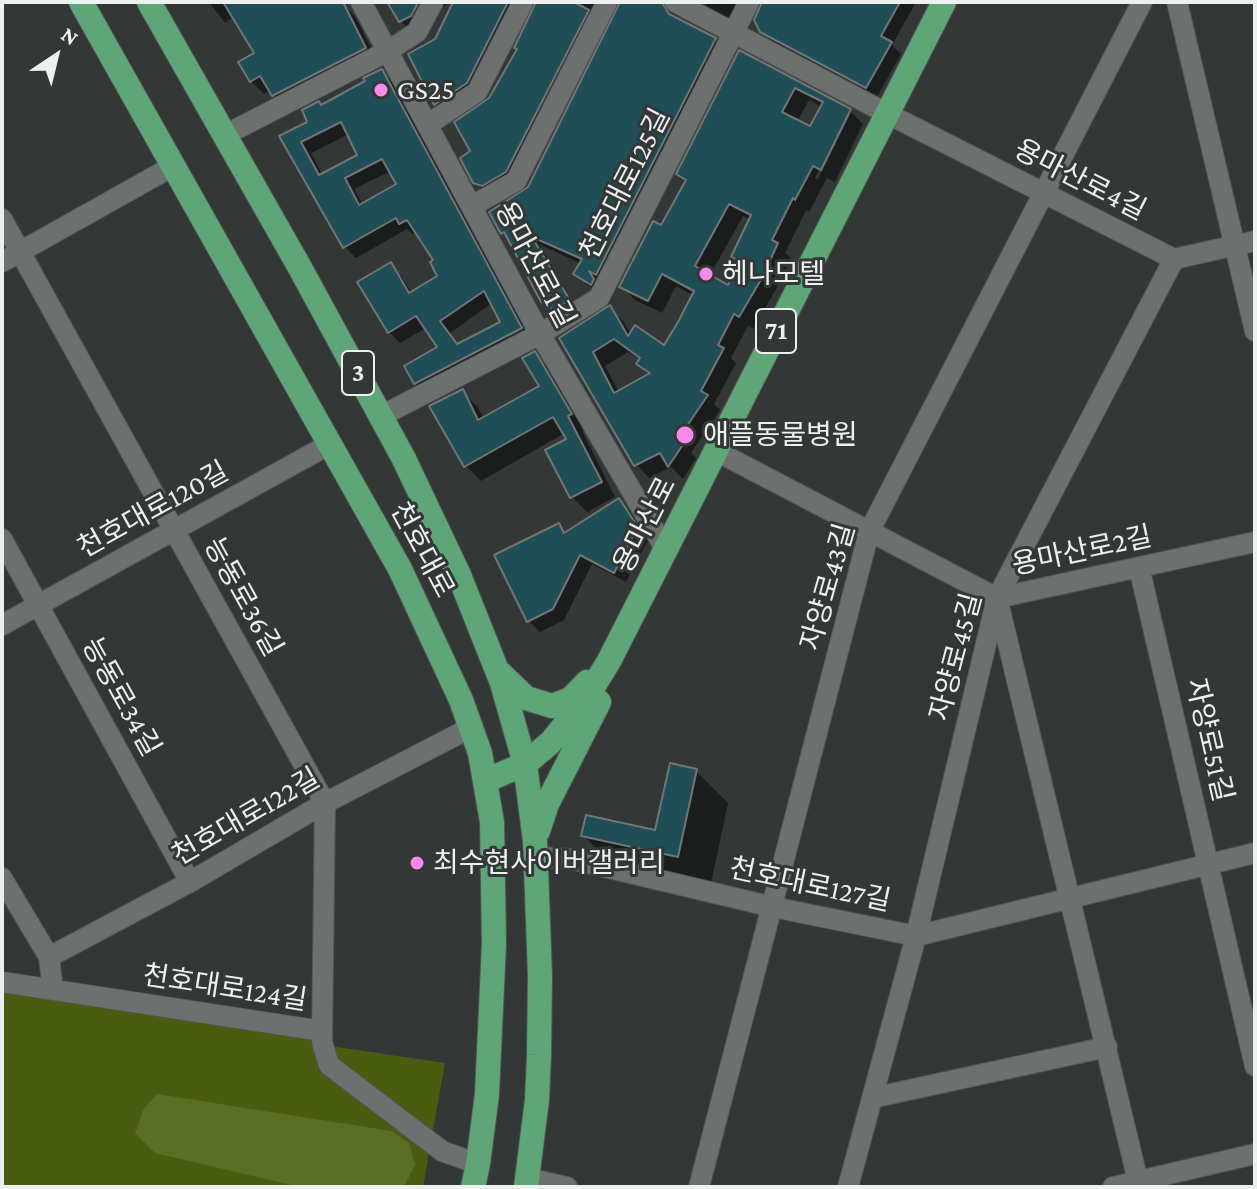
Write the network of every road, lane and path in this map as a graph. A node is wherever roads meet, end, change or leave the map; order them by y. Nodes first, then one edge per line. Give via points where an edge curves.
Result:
1 (81, 2) edge
2 (149, 2) edge
3 (361, 2) edge
4 (433, 2) edge
5 (523, 2) edge
6 (607, 2) edge
7 (675, 2) edge
8 (749, 2) edge
9 (944, 2) edge
10 (1142, 2) edge
11 (1177, 2) edge
12 (732, 33) junction
13 (388, 51) junction
14 (886, 113) junction
15 (427, 125) junction
16 (225, 135) junction
17 (173, 166) junction
18 (1044, 193) junction
19 (472, 206) junction
20 (2, 219) edge
21 (1245, 243) edge
22 (11, 257) edge
23 (1174, 259) junction
24 (1255, 331) edge
25 (540, 334) junction
26 (381, 416) junction
27 (330, 444) junction
28 (716, 451) junction
29 (175, 531) junction
30 (869, 532) junction
31 (2, 539) edge
32 (1255, 542) edge
33 (666, 550) junction
34 (1139, 567) junction
35 (997, 598) junction
36 (38, 606) junction
37 (2, 625) edge
38 (609, 661) junction
39 (496, 668) junction
40 (472, 727) junction
41 (525, 764) junction
42 (487, 780) junction
43 (325, 803) junction
44 (536, 849) junction
45 (1255, 853) edge
46 (1210, 864) junction
47 (2, 878) edge
48 (190, 882) junction
49 (1071, 898) junction
50 (773, 907) junction
51 (916, 936) junction
52 (49, 957) junction
53 (2, 982) edge
54 (53, 990) junction
55 (322, 1031) junction
56 (1107, 1047) junction
57 (1255, 1066) edge
58 (872, 1098) junction
59 (1255, 1154) edge
60 (476, 1175) edge
61 (1138, 1181) junction
62 (527, 1183) edge
63 (567, 1187) edge
64 (699, 1187) edge
65 (848, 1187) edge
66 (1113, 1187) edge

1 - 17 main road, 천호대로 / 3
2 - 16 main road, 천호대로 / 3
3 - 13 street, 용마산로1길
4 - 13 street via 417,32
5 - 15 street via 477,92
6 - 19 street via 516,181
7 - 12 street, 용마산로4길
8 - 12 street, 천호대로125길
9 - 14 main road, 용마산로 / 71
10 - 18 street, 자양로43길
11 - 21 street
12 - 14 street, 용마산로4길
12 - 25 street, 천호대로125길 via 599,298
13 - 15 street, 용마산로1길
13 - 16 street
14 - 18 street, 용마산로4길
14 - 28 main road, 용마산로 / 71
15 - 19 street, 용마산로1길
16 - 26 main road, 천호대로 / 3
17 - 22 street
17 - 27 main road, 천호대로 / 3
18 - 23 street, 용마산로4길
18 - 30 street, 자양로43길
19 - 25 street, 용마산로1길
20 - 22 street, 능동로36길
21 - 23 street
21 - 24 street
22 - 29 street, 능동로36길
23 - 35 street, 자양로45길
25 - 26 street, 천호대로125길
25 - 33 street, 용마산로1길
26 - 39 main road, 천호대로 / 3 via 444,542
27 - 29 street, 천호대로120길
27 - 40 main road, 천호대로 / 3 via 406,581
28 - 30 street, 용마산로2길
28 - 33 main road, 용마산로 / 71
29 - 36 street, 천호대로120길
29 - 43 street, 능동로36길
30 - 35 street, 용마산로2길
30 - 50 street, 자양로43길
31 - 36 street, 능동로34길
32 - 34 street, 용마산로2길
33 - 38 main road, 용마산로 / 71
34 - 35 street, 용마산로2길
34 - 46 street, 자양로51길
35 - 49 street
35 - 51 street, 자양로45길
36 - 37 street, 천호대로120길
36 - 48 street, 능동로34길
38 - 39 main road via 571,699 552,706 518,692
38 - 41 main road, 용마산로 / 71 via 574,716
38 - 44 main road via 598,704 547,804
39 - 41 main road, 천호대로 / 3
40 - 42 main road, 천호대로 / 3
40 - 43 street, 천호대로122길
41 - 42 main road, 용마산로 / 71
41 - 44 main road, 천호대로 / 3
42 - 60 main road, 천호대로 / 3 via 494,944 487,1094
43 - 48 street, 천호대로122길
43 - 55 street, 능동로36길
44 - 50 street, 천호대로127길
44 - 62 main road, 천호대로 / 3 via 539,1055
45 - 46 street, 천호대로127길
46 - 49 street, 천호대로127길
46 - 57 street, 자양로51길
47 - 52 street
48 - 52 street, 천호대로122길
49 - 51 street, 천호대로127길
49 - 56 street
50 - 51 street, 천호대로127길
50 - 64 street, 자양로43길
51 - 58 street, 자양로45길
52 - 54 street
53 - 54 street, 천호대로124길
54 - 55 street, 천호대로124길
55 - 60 street, 천호대로124길 via 325,1054 337,1073
56 - 58 street
56 - 61 street
58 - 65 street, 자양로45길
59 - 61 street
61 - 66 street
62 - 63 street

